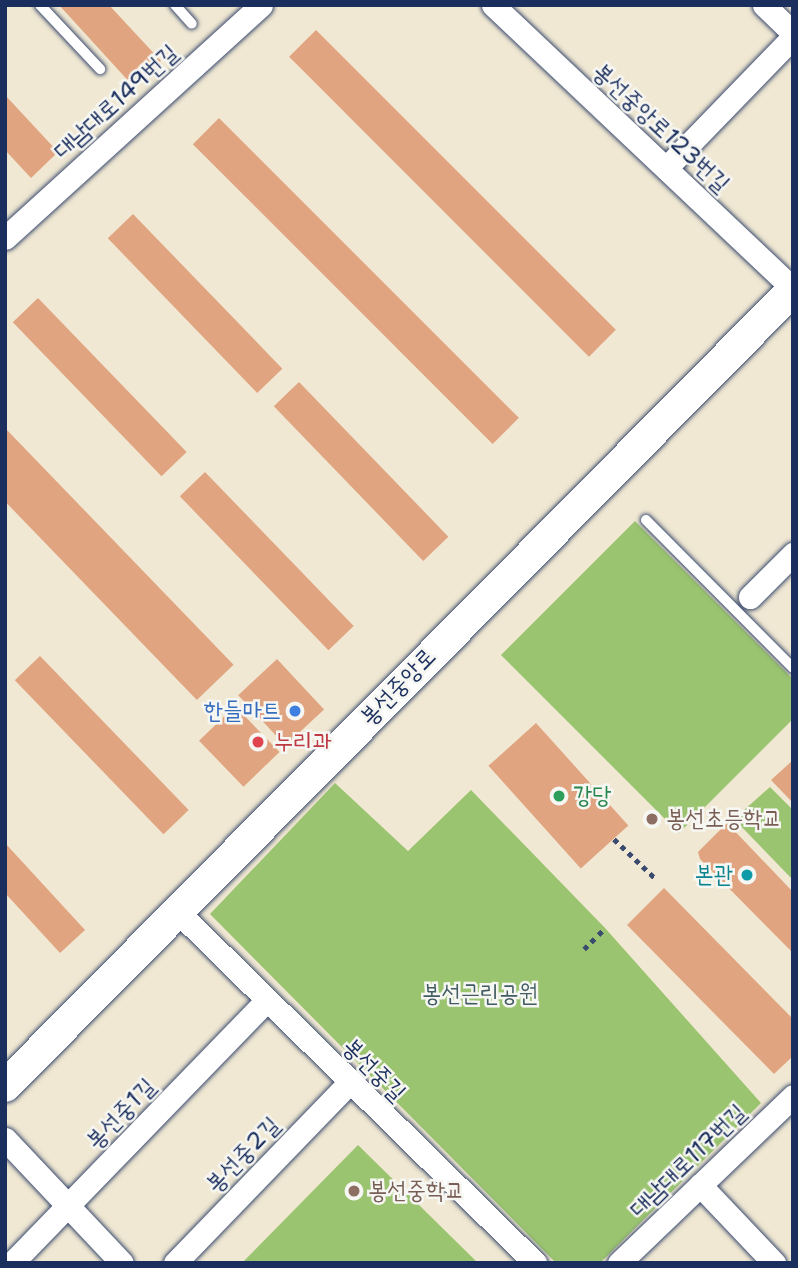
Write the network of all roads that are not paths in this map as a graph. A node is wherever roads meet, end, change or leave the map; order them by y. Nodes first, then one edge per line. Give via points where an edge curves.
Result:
1 (40, 5) edge
2 (174, 5) edge
3 (261, 5) edge
4 (493, 5) edge
5 (764, 5) edge
6 (192, 24) dead end
7 (793, 35) edge
8 (100, 69) dead end
9 (666, 168) junction
10 (5, 238) edge
11 (793, 289) edge
12 (646, 520) dead end
13 (793, 554) edge
14 (744, 603) junction
15 (793, 668) edge
16 (178, 912) junction
17 (267, 1000) junction
18 (349, 1083) junction
19 (5, 1086) edge
20 (793, 1096) edge
21 (5, 1139) edge
22 (700, 1185) junction
23 (69, 1206) junction
24 (12, 1263) edge
25 (122, 1263) edge
26 (175, 1263) edge
27 (535, 1263) edge
28 (619, 1263) edge
29 (774, 1263) edge

1 - 8 lane
2 - 6 lane
3 - 10 street, 대남대로149번길
4 - 9 street, 봉선중앙로123번길
5 - 7 street
7 - 9 street
9 - 11 street, 봉선중앙로123번길
11 - 16 street, 봉선중앙로
12 - 14 lane
13 - 14 street
14 - 15 lane
16 - 17 street, 봉선중길
16 - 19 street, 봉선중앙로
17 - 18 street, 봉선중길
17 - 23 street, 봉선중1길
18 - 26 street, 봉선중2길
18 - 27 street, 봉선중길
20 - 22 street, 대남대로117번길
21 - 23 street
22 - 28 street, 대남대로117번길
22 - 29 street
23 - 24 street, 봉선중1길
23 - 25 street

